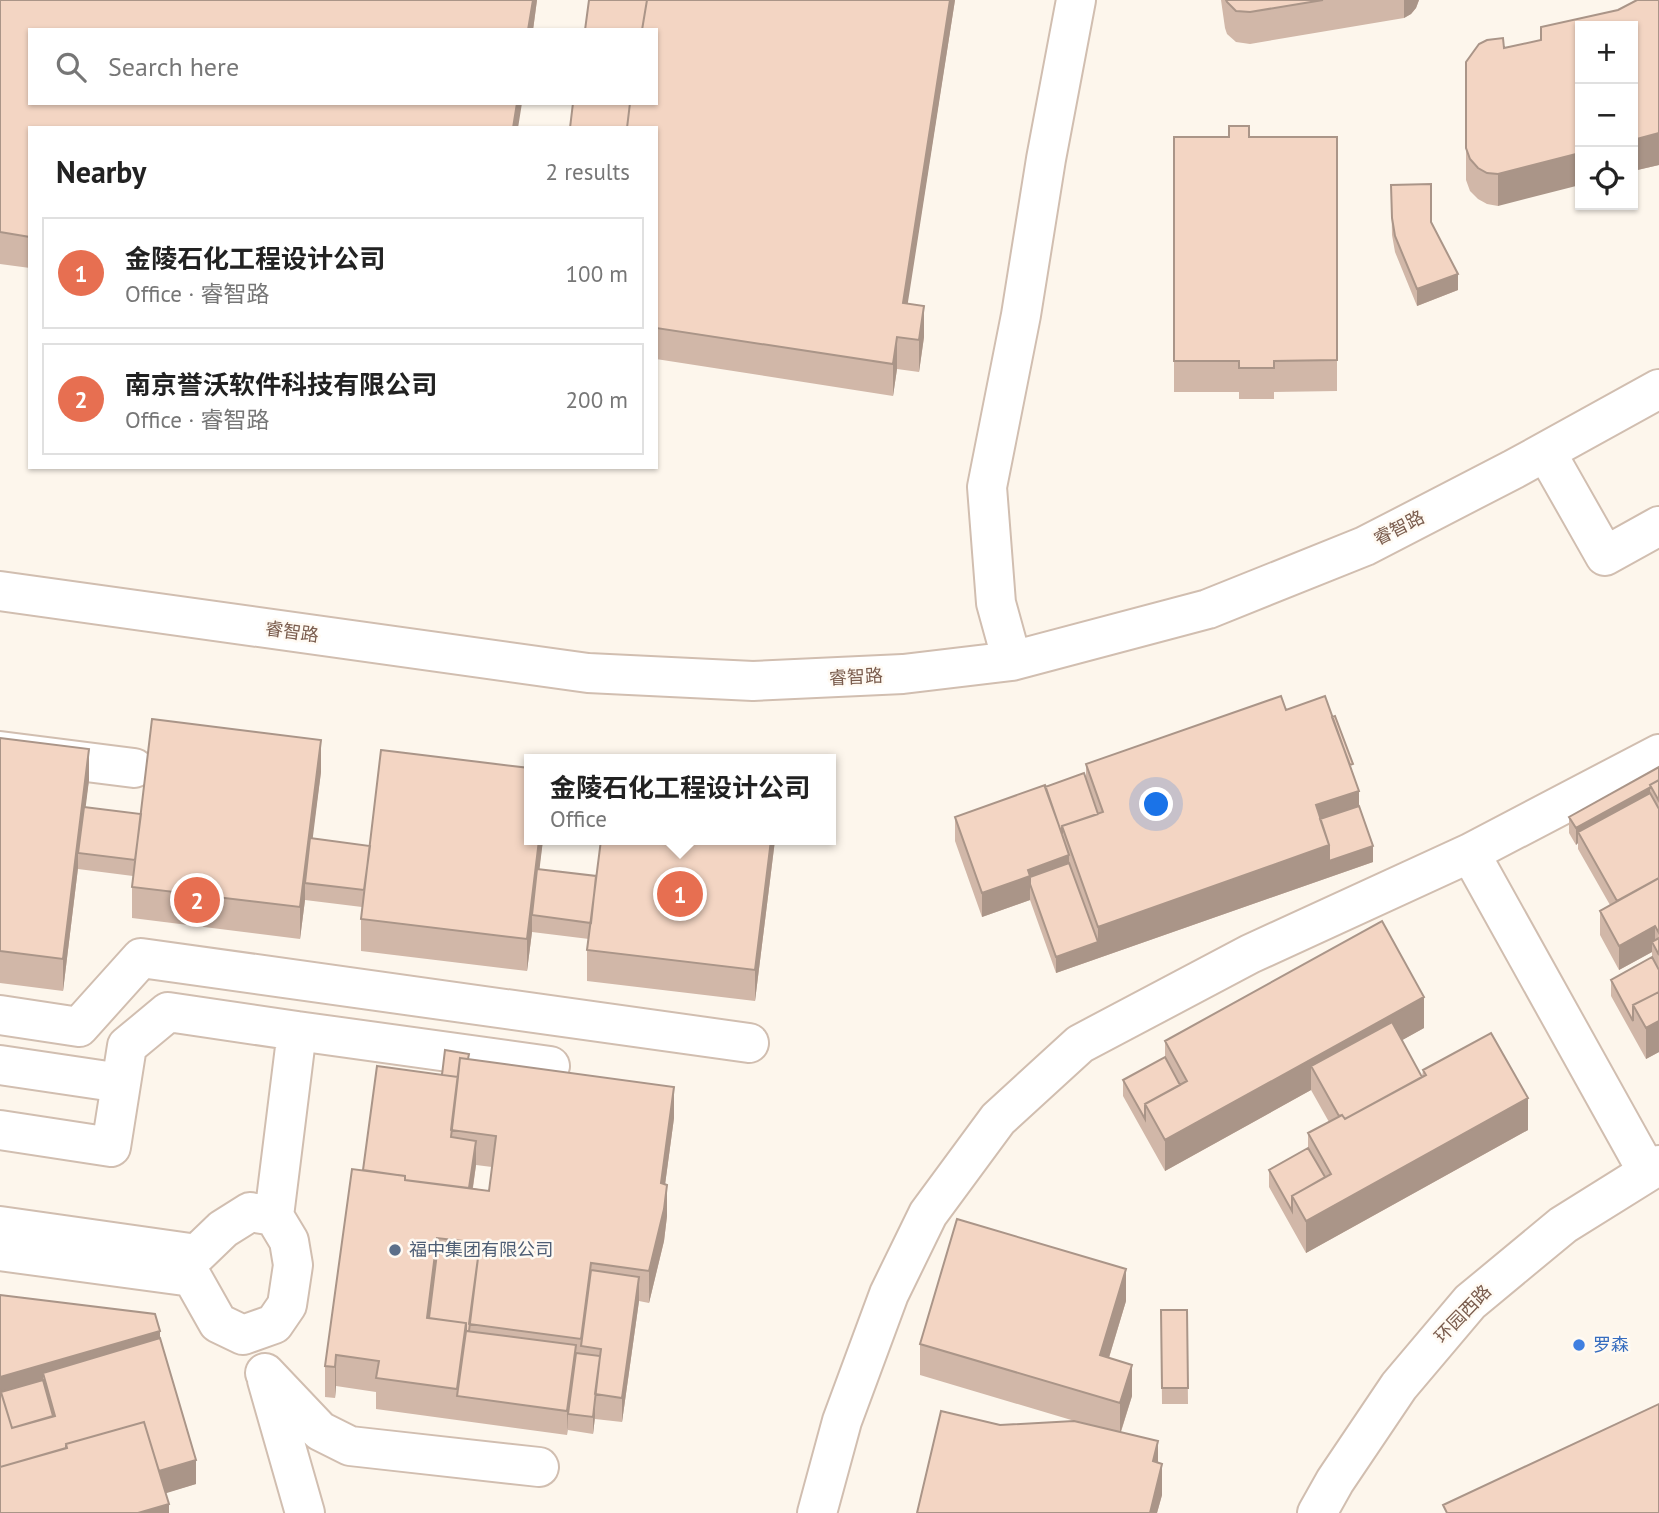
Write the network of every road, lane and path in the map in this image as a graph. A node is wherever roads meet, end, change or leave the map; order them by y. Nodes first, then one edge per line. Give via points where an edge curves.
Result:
1 (1076, 0) edge
2 (1659, 389) edge
3 (1546, 452) junction
4 (1659, 526) edge
5 (0, 592) edge
6 (1012, 661) junction
7 (0, 751) edge
8 (1659, 754) edge
9 (134, 768) dead end
10 (1470, 853) junction
11 (0, 1015) edge
12 (297, 1031) junction
13 (749, 1044) dead end
14 (0, 1065) edge
15 (550, 1066) dead end
16 (121, 1083) junction
17 (0, 1130) edge
18 (1653, 1168) edge
19 (274, 1216) junction
20 (0, 1226) edge
21 (0, 1251) edge
22 (253, 1331) junction
23 (265, 1373) junction
24 (539, 1467) dead end
25 (1323, 1511) edge
26 (305, 1513) edge
27 (817, 1513) edge

1 - 6 street via 987,487 996,603
2 - 3 street, 睿智路
3 - 4 street via 1605,556
3 - 6 street, 睿智路 via 1365,546 1208,609
5 - 6 street, 睿智路 via 588,673 753,681 903,674
7 - 9 street
8 - 10 street
10 - 18 street
10 - 27 street via 1250,954 1080,1044 998,1119 928,1214 889,1294 842,1421
11 - 13 street via 79,1027 141,958
12 - 15 street
12 - 16 street via 168,1012 127,1046
12 - 19 street
14 - 16 street
16 - 17 street via 111,1147
18 - 25 street, 环园西路 via 1563,1225 1470,1302 1399,1386 1335,1481
19 - 20 street via 250,1212 223,1228 197,1254
19 - 22 street via 289,1241 293,1265 287,1305 274,1324
21 - 22 street via 192,1277 218,1322 243,1335
22 - 23 street
23 - 24 street via 320,1431 350,1446
23 - 26 street

